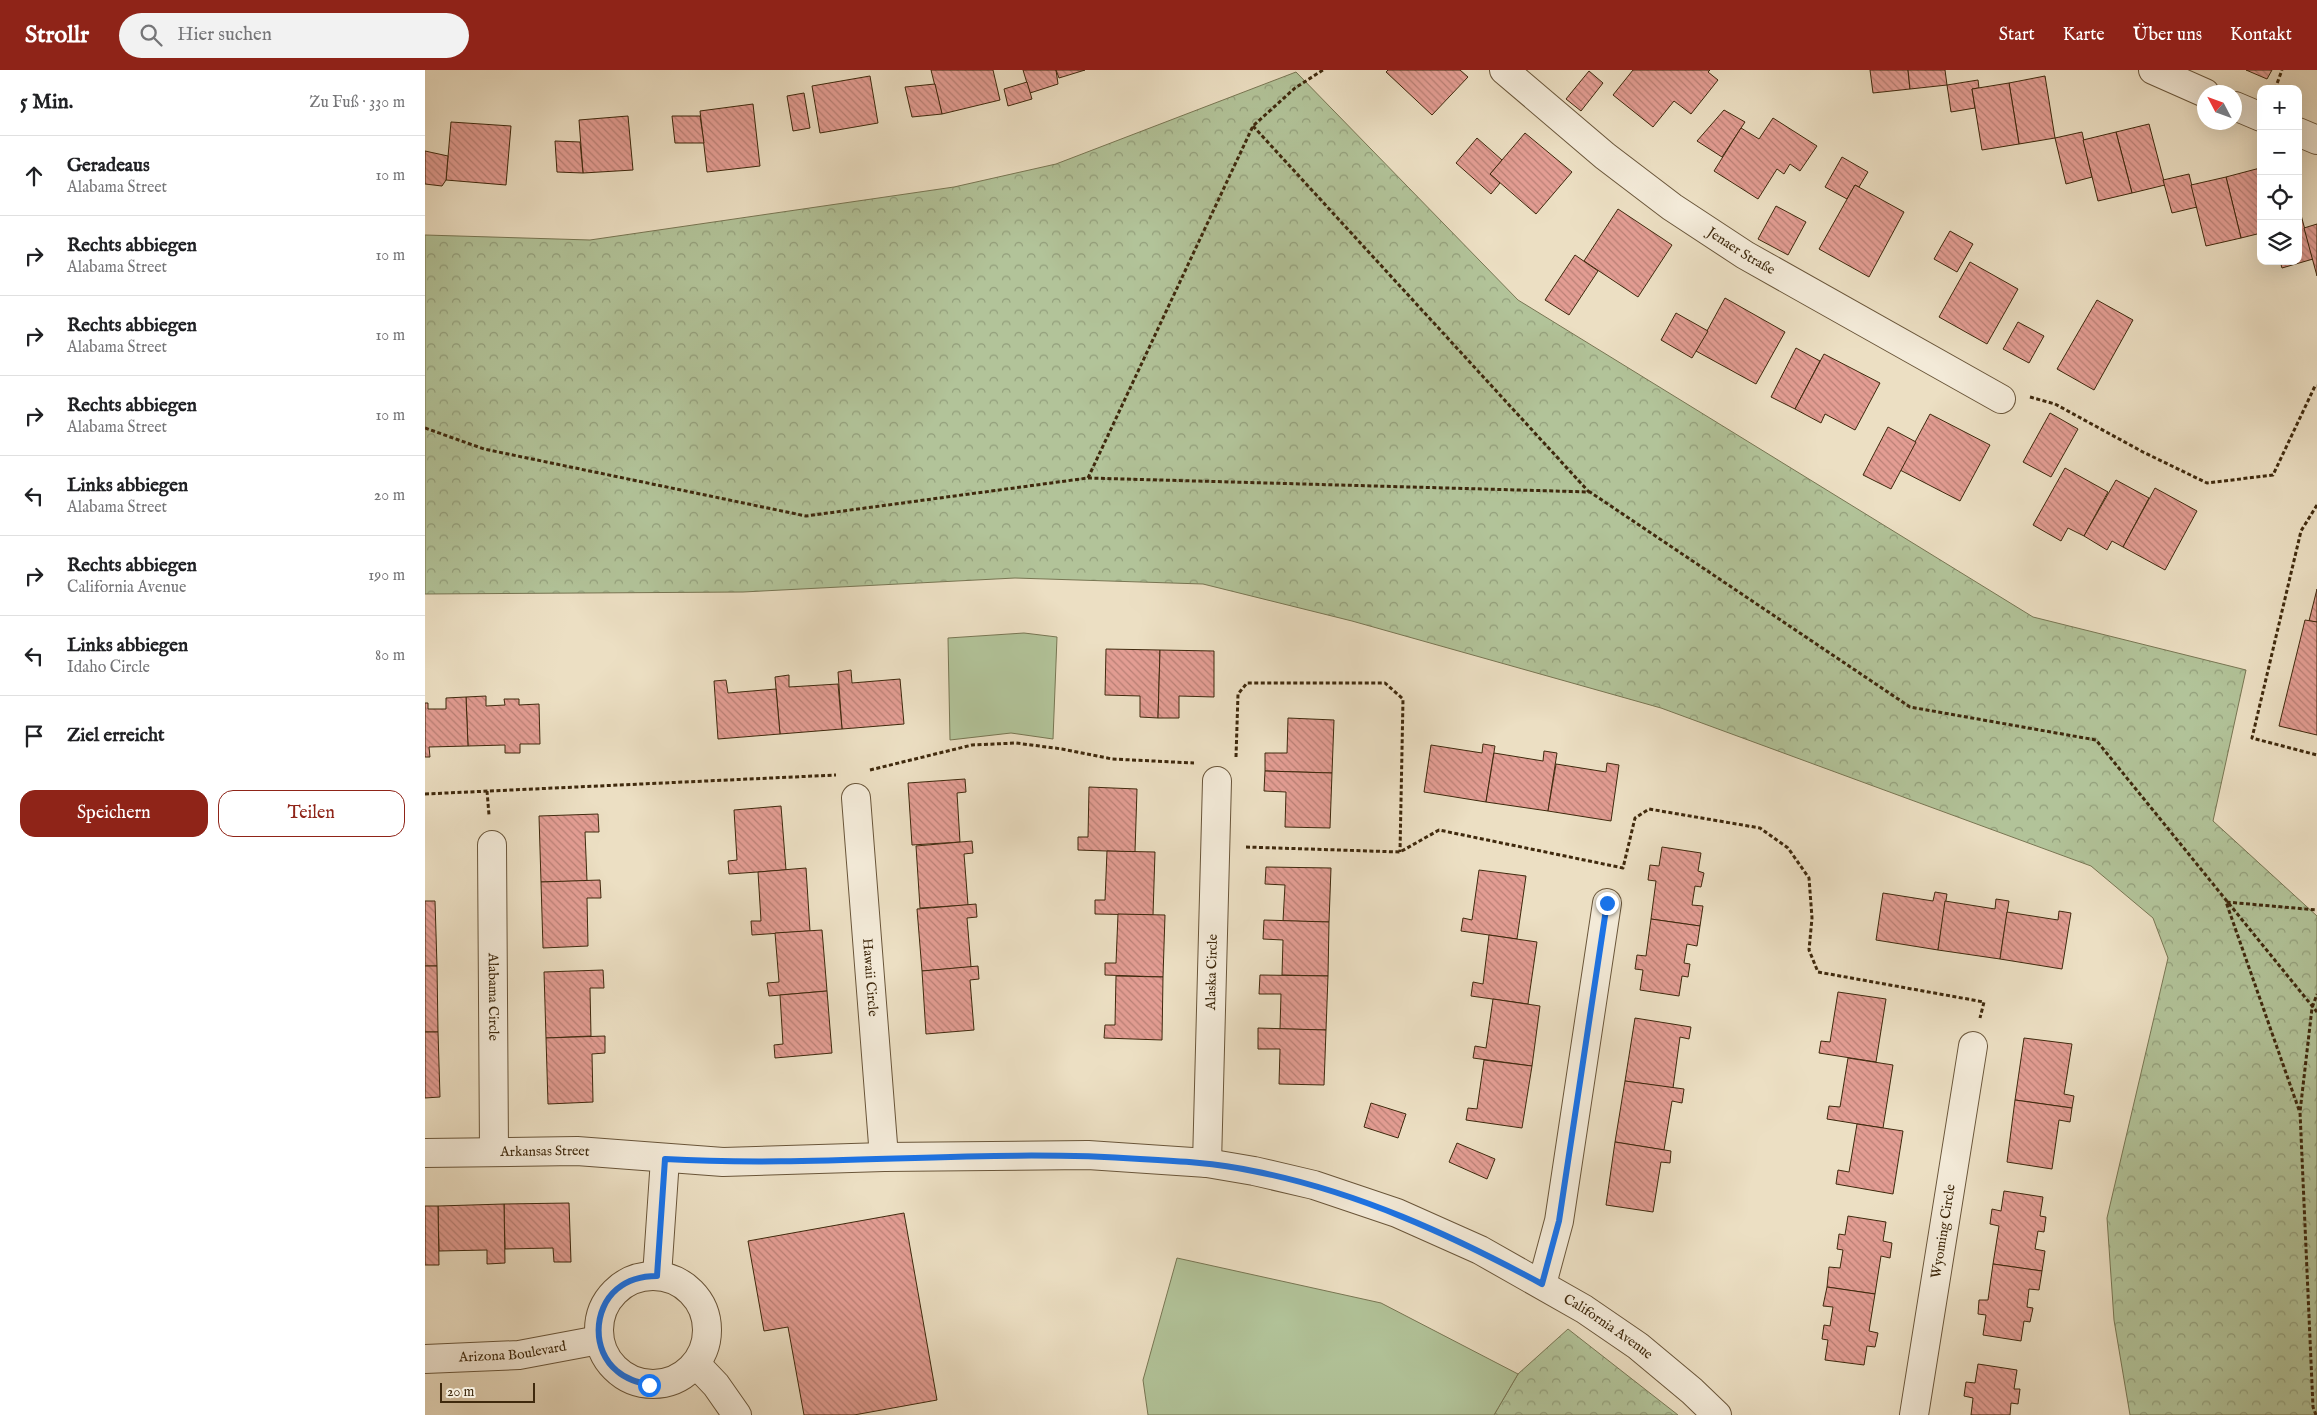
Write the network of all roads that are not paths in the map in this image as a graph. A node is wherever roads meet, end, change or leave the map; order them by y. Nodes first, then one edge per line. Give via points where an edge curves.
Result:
1 (1504, 70) edge
2 (2153, 70) edge
3 (2197, 89) edge
4 (2242, 109) edge
5 (2257, 115) edge
6 (2302, 134) edge
7 (2317, 140) edge
8 (2001, 399) dead end
9 (1217, 769) road end
10 (850, 786) road end
11 (492, 845) dead end
12 (1607, 903) dead end
13 (1973, 1046) road end
14 (494, 1151) junction
15 (425, 1153) edge
16 (884, 1157) junction
17 (665, 1159) junction
18 (1207, 1163) junction
19 (657, 1276) junction
20 (1542, 1284) junction
21 (599, 1340) junction
22 (425, 1359) edge
23 (696, 1364) junction
24 (737, 1415) edge
25 (1717, 1415) edge
26 (1915, 1415) edge

1 - 8 street, Jenaer Straße via 1605,156 1672,207 1745,255
2 - 3 street
4 - 5 street
6 - 7 street
9 - 18 street, Alaska Circle
10 - 16 street, Hawaii Circle
11 - 14 street, Alabama Circle
12 - 20 street via 1559,1221
13 - 26 street, Wyoming Circle
14 - 15 street, Arkansas Street
14 - 17 street, Arkansas Street via 577,1152
16 - 17 street, California Avenue via 767,1162
16 - 18 street, California Avenue via 1088,1155
17 - 19 street
18 - 20 street, California Avenue via 1314,1185 1397,1213 1480,1250
19 - 21 street via 643,1276 617,1289 601,1312
19 - 23 street via 671,1278 684,1285 703,1308 707,1337 704,1351
20 - 25 street, California Avenue via 1639,1346
21 - 22 street, Arizona Boulevard via 519,1355
21 - 23 street via 605,1357 616,1371 631,1381 649,1385 667,1383 683,1376
23 - 24 street

